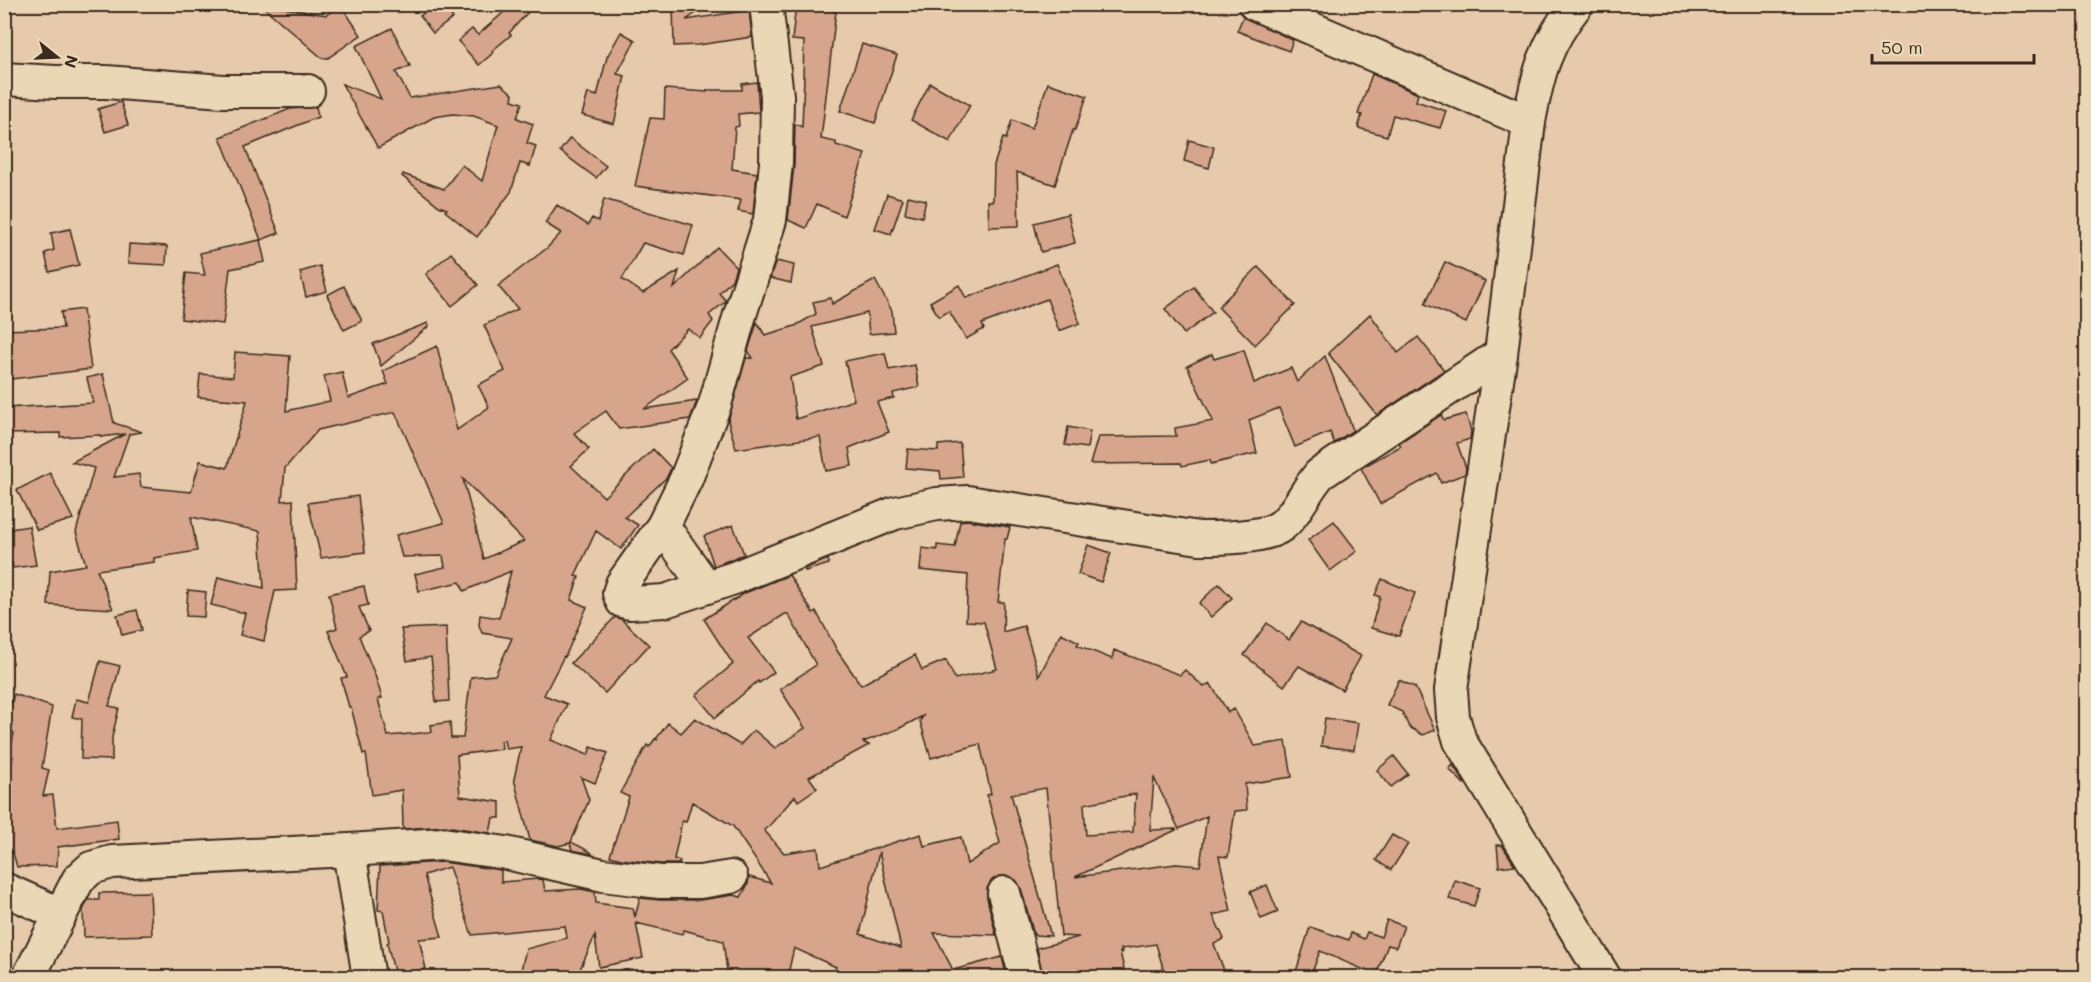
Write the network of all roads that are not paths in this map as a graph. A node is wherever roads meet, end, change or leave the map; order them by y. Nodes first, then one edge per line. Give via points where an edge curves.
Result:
1 (1255, 4) edge
2 (1577, 4) edge
3 (772, 8) edge
4 (4, 79) edge
5 (308, 91) dead end
6 (1529, 122) junction
7 (1501, 354) junction
8 (663, 526) junction
9 (706, 587) junction
10 (349, 850) junction
11 (731, 877) dead end
12 (4, 889) edge
13 (1004, 894) dead end
14 (60, 914) junction
15 (28, 978) edge
16 (369, 978) edge
17 (1026, 978) edge
18 (1605, 978) edge

1 - 6 street
2 - 6 street via 1548,47
3 - 8 street via 777,96 770,220 715,404
4 - 5 street via 223,91
6 - 7 street
7 - 9 street via 1320,474 1289,518 1270,531 1228,538 1199,537 968,502 937,504 896,513
7 - 18 street via 1451,690 1453,717 1460,741
8 - 9 street
8 - 9 street via 622,584 622,601 665,601
10 - 11 street via 443,844 660,882
10 - 14 street via 112,862 91,868 78,880
10 - 16 street
12 - 14 street
13 - 17 street
14 - 15 street

